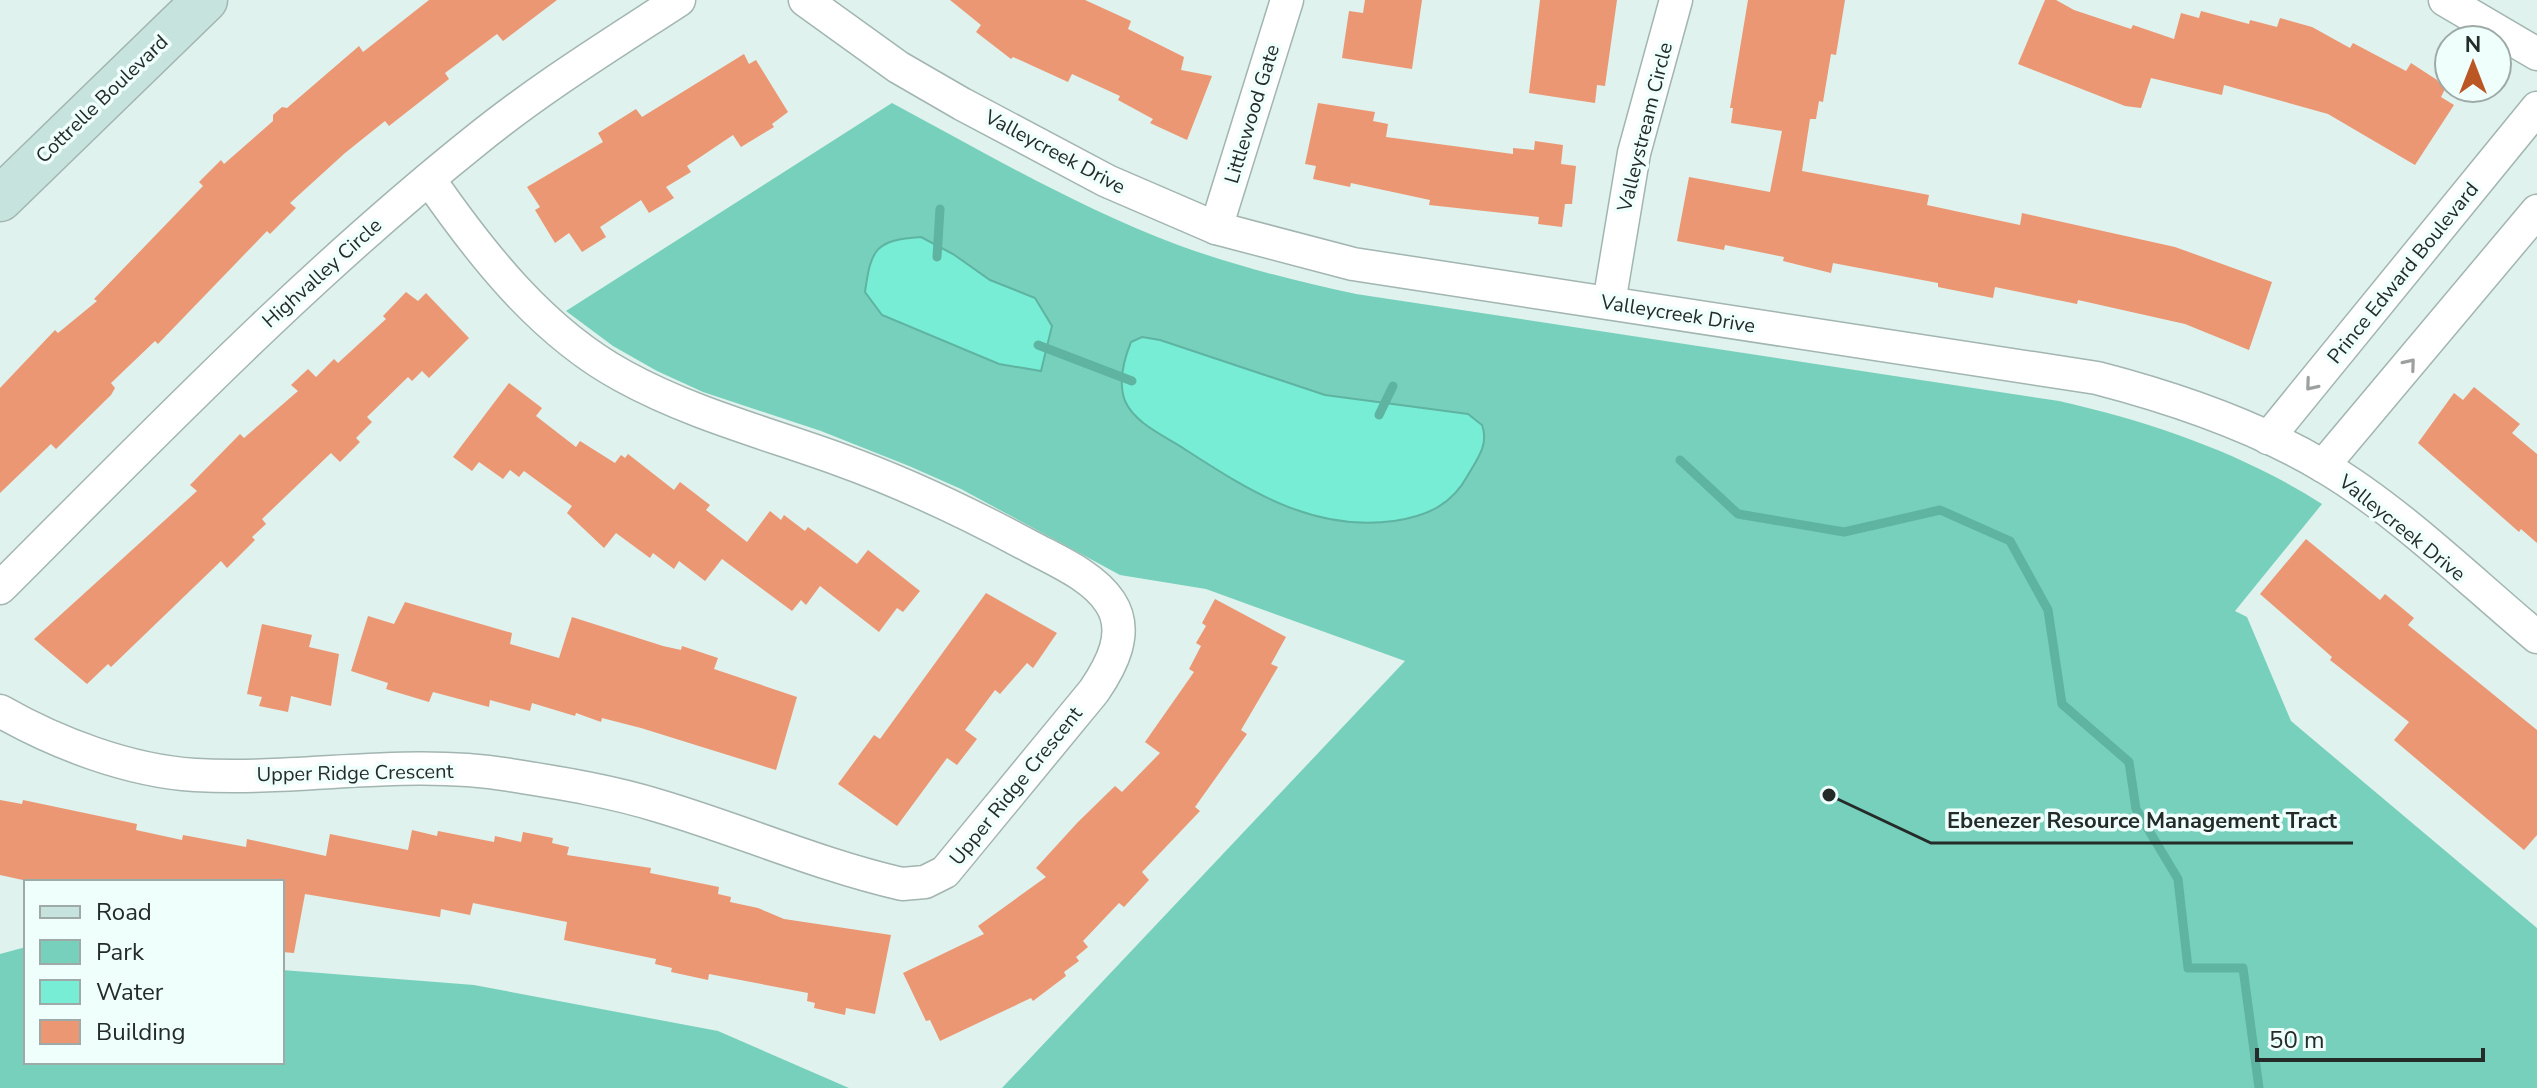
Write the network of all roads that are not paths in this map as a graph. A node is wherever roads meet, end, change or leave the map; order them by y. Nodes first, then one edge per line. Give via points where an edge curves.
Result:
1 (205, 0) edge
2 (679, 0) edge
3 (805, 0) edge
4 (1287, 0) edge
5 (1676, 0) edge
6 (2445, 0) edge
7 (2537, 54) edge
8 (2537, 108) edge
9 (429, 179) junction
10 (0, 199) edge
11 (2537, 211) edge
12 (1216, 228) junction
13 (1609, 303) junction
14 (2268, 438) junction
15 (2323, 466) junction
16 (0, 588) edge
17 (2537, 637) edge
18 (0, 711) edge

1 - 10 main road, Cottrelle Boulevard
2 - 9 street, Highvalley Circle via 544,88
3 - 12 street, Valleycreek Drive via 898,67 975,111 1107,181
4 - 12 street, Littlewood Gate
5 - 13 street, Valleystream Circle via 1634,153
6 - 7 street
8 -> 14 street, Prince Edward Boulevard
9 - 16 street, Highvalley Circle via 241,346
9 - 18 street, Upper Ridge Crescent via 536,310 622,376 701,412 945,502 1090,581 1111,602 1118,622 1118,646 1094,691 945,872 925,882 902,884 656,805 580,787 439,768 192,775 97,753
15 -> 11 street
12 - 13 street, Valleycreek Drive via 1353,264
13 - 14 street, Valleycreek Drive via 2097,378 2185,404
14 - 15 street, Valleycreek Drive
15 - 17 street, Valleycreek Drive via 2367,495

